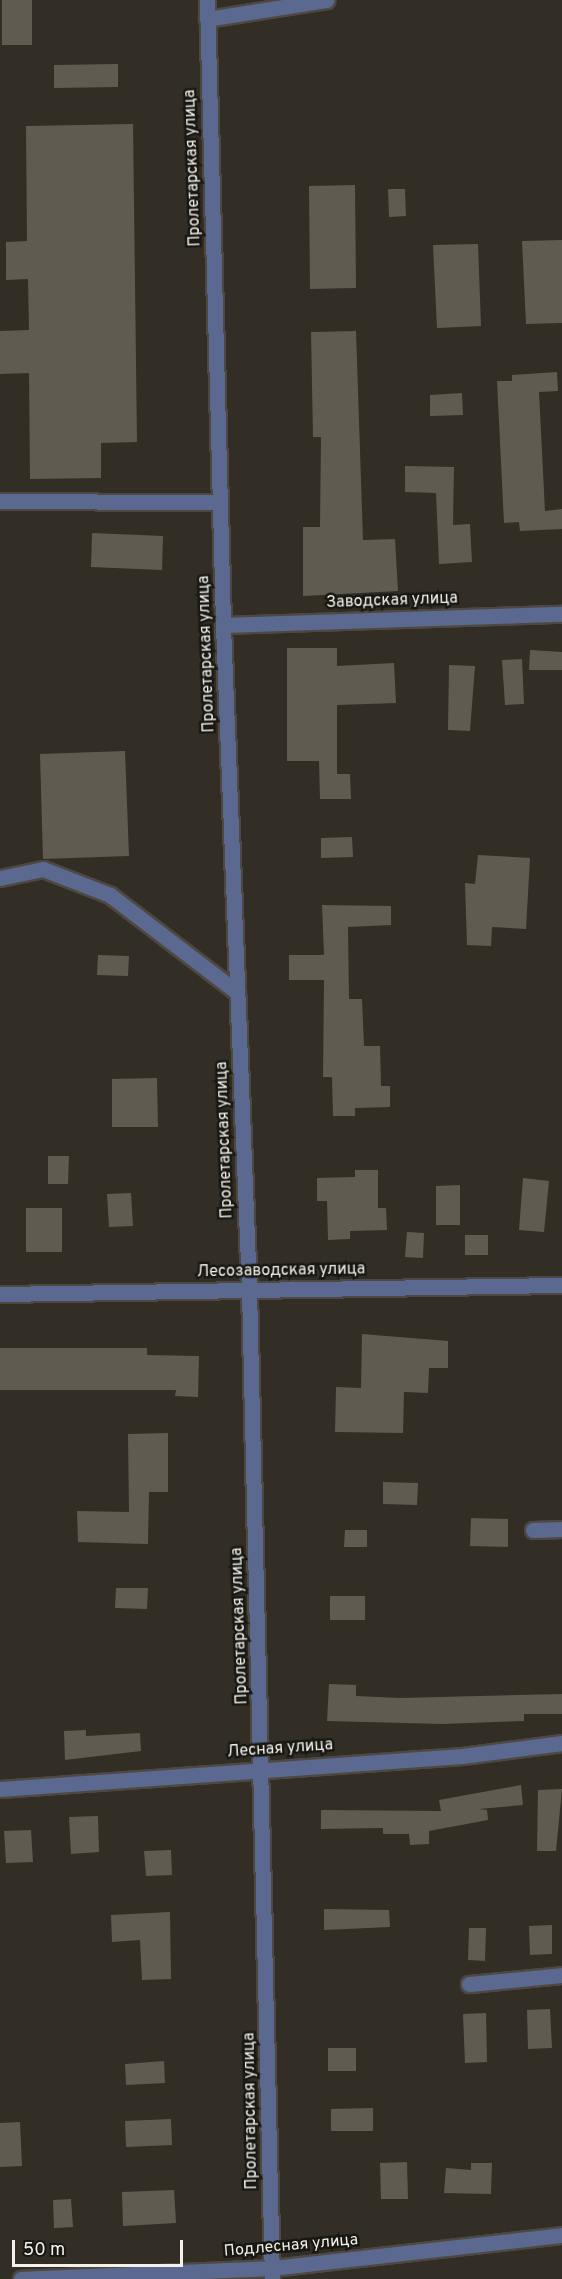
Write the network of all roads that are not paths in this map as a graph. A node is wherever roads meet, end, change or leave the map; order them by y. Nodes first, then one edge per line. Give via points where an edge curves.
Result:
1 (207, 0) edge
2 (327, 0) edge
3 (207, 19) junction
4 (0, 501) edge
5 (220, 502) junction
6 (562, 614) edge
7 (223, 625) junction
8 (0, 878) edge
9 (237, 992) junction
10 (562, 1285) edge
11 (249, 1289) junction
12 (0, 1294) edge
13 (562, 1529) edge
14 (533, 1530) dead end
15 (562, 1743) edge
16 (261, 1768) junction
17 (0, 1789) edge
18 (562, 1975) edge
19 (469, 1984) dead end
20 (562, 2235) edge
21 (272, 2273) edge
22 (21, 2279) edge

1 - 3 street, Пролетарская улица
2 - 3 street
3 - 5 street, Пролетарская улица
4 - 5 street
5 - 7 street, Пролетарская улица
6 - 7 street, Заводская улица
7 - 9 street, Пролетарская улица
8 - 9 street via 43,869 110,896
9 - 11 street, Пролетарская улица
10 - 11 street, Лесозаводская улица
11 - 12 street, Лесозаводская улица
11 - 16 street, Пролетарская улица
13 - 14 street
15 - 16 street, Лесная улица via 462,1756
16 - 17 street, Лесная улица
16 - 21 street, Пролетарская улица
18 - 19 street
20 - 21 street, Подлесная улица
21 - 22 street, Подлесная улица

